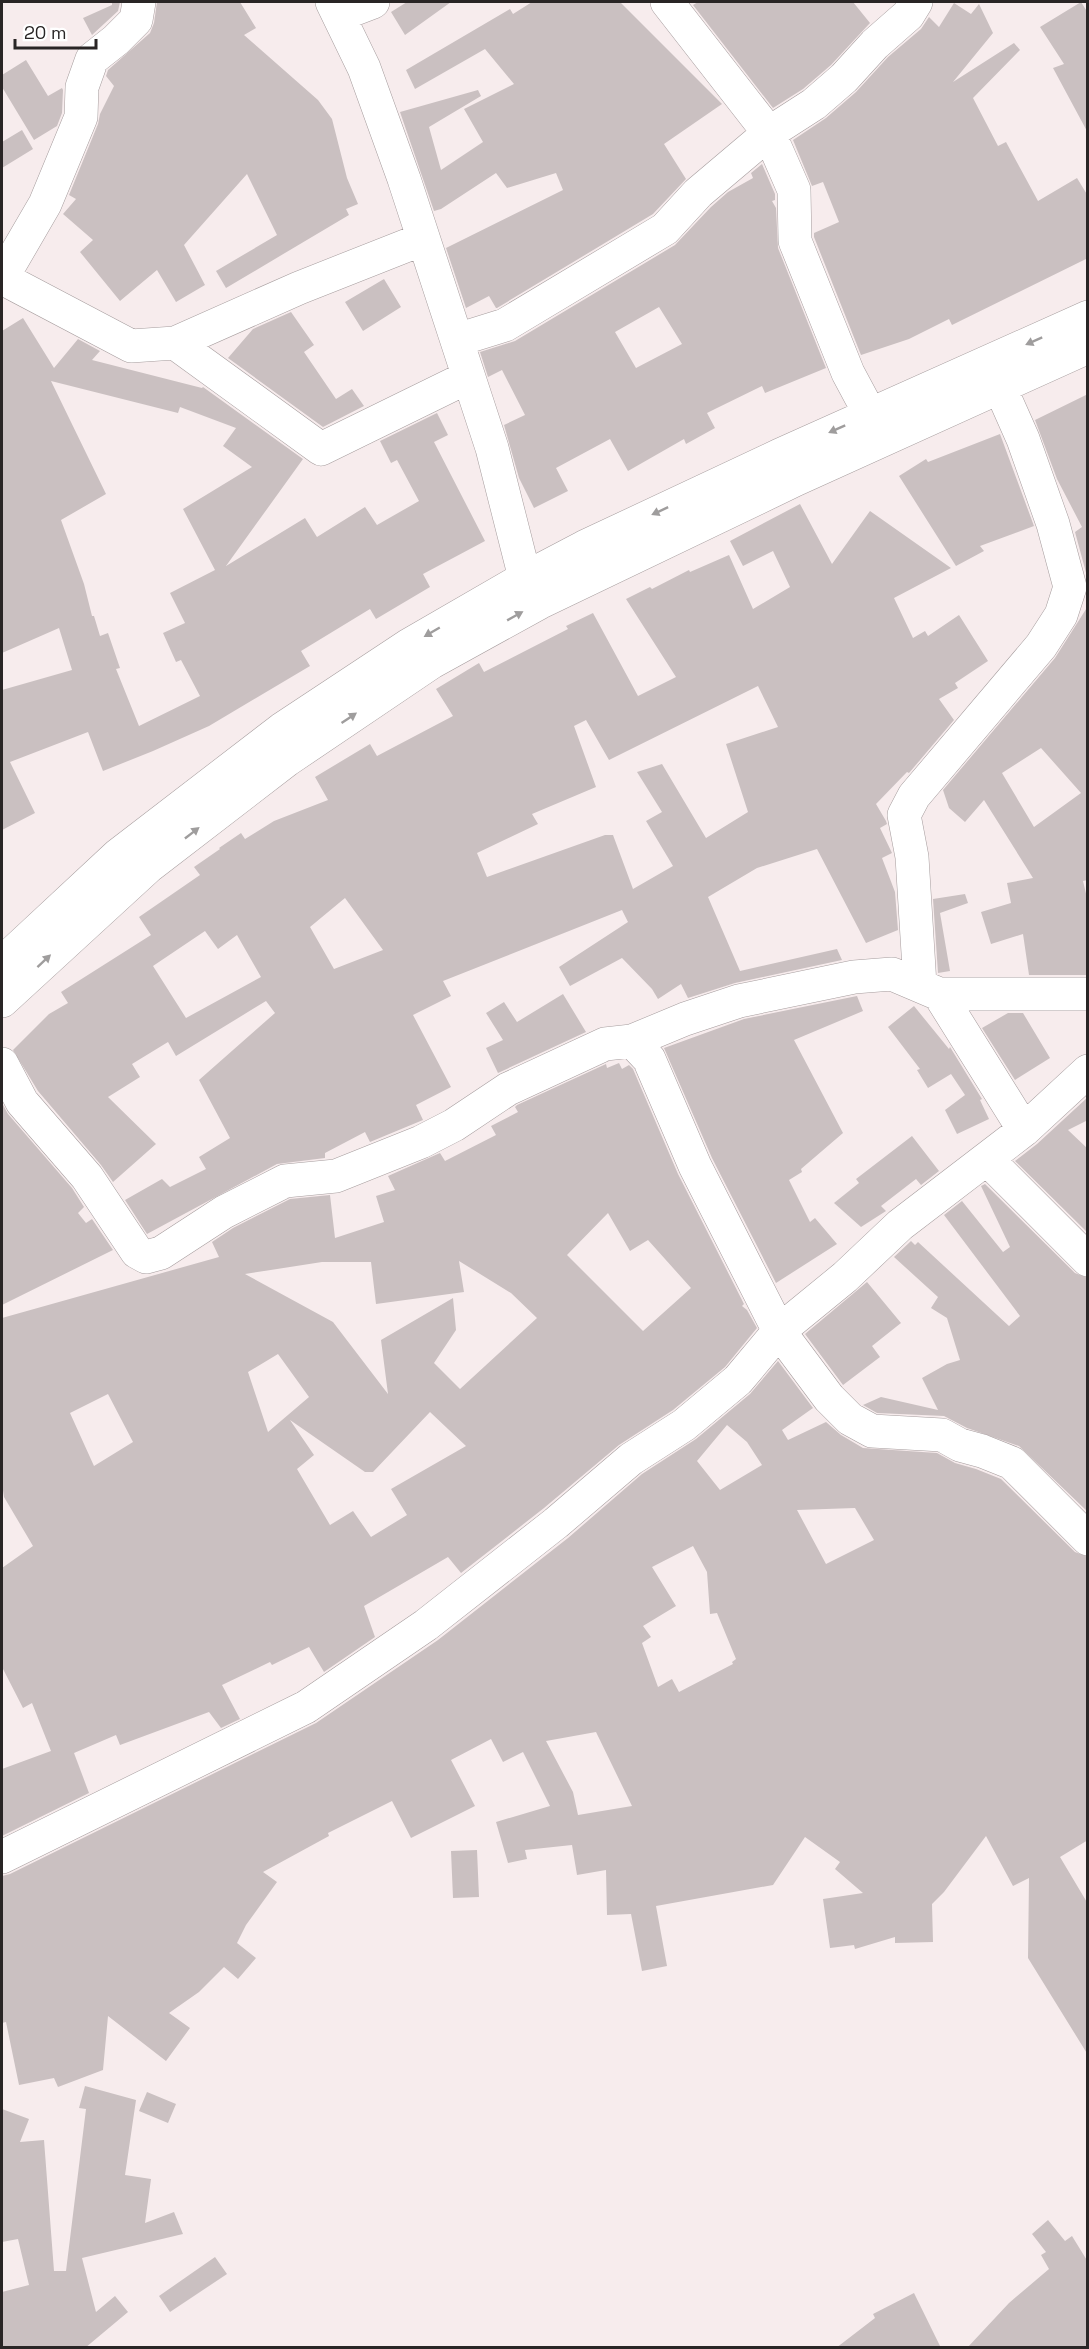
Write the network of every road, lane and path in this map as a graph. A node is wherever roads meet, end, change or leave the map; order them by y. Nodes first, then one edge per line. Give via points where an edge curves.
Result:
1 (139, 2) edge
2 (373, 2) edge
3 (668, 2) edge
4 (907, 6) edge
5 (335, 8) edge
6 (769, 133) junction
7 (423, 239) junction
8 (1088, 317) edge
9 (457, 340) junction
10 (175, 343) junction
11 (1088, 347) edge
12 (468, 377) junction
13 (1000, 387) junction
14 (870, 414) junction
15 (525, 578) junction
16 (2, 963) edge
17 (930, 990) junction
18 (1088, 994) edge
19 (2, 1001) edge
20 (632, 1041) junction
21 (2, 1064) edge
22 (1088, 1071) edge
23 (1024, 1130) junction
24 (988, 1160) junction
25 (1088, 1260) edge
26 (779, 1331) junction
27 (1088, 1539) edge
28 (2, 1857) edge

1 - 10 street via 136,20 92,59 82,87 81,117 45,204 2,278 131,346
2 - 5 street
3 - 6 street
4 - 6 street via 814,104
5 - 7 street via 364,68
6 - 9 street via 698,193 665,229 505,325
6 - 14 street via 794,190 795,241 848,373
7 - 9 street
7 - 10 street
8 -> 14 street
9 - 12 street
10 - 12 street via 321,449
11 - 13 street
12 - 15 street via 492,448
13 - 17 street via 1053,524 1070,588 1061,615 1041,646 914,796 904,815
19 -> 13 street via 148,867 287,760 432,663 539,603
14 -> 15 street
15 -> 16 street via 409,645 282,729 118,855
17 - 18 street
17 - 20 street via 892,974 854,977 739,1001
17 - 23 street
20 - 21 street via 604,1044 508,1089 454,1125 383,1158 336,1176 285,1181 224,1212 161,1253 146,1257 137,1252 87,1177 22,1102
20 - 26 street via 649,1059 695,1166
22 - 23 street
23 - 24 street
24 - 25 street
24 - 26 street via 900,1225
26 - 27 street via 829,1398 850,1419 872,1431 942,1435 1012,1463
26 - 28 street via 738,1380 684,1425 631,1459 426,1625 306,1707

